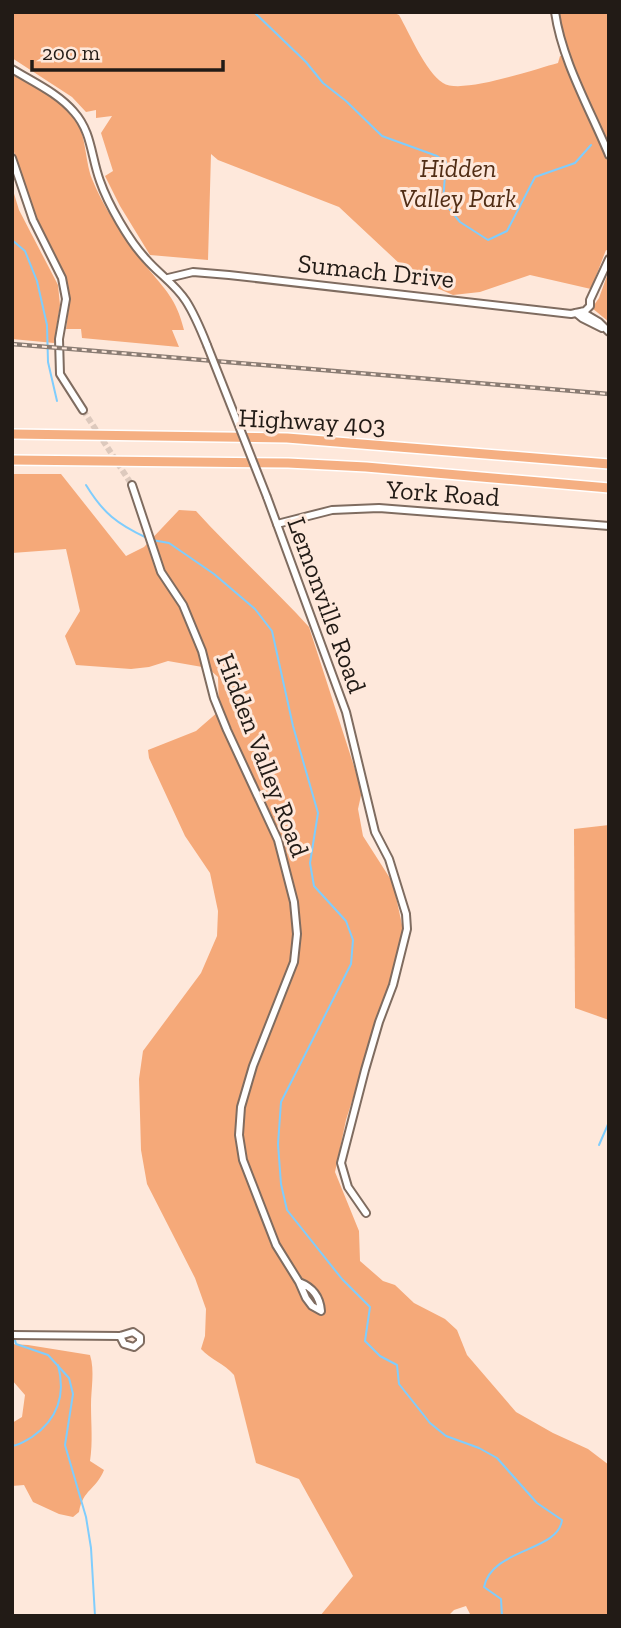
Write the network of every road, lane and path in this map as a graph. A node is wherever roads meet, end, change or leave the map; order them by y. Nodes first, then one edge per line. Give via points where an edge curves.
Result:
1 (555, 12) edge
2 (12, 69) edge
3 (609, 155) edge
4 (12, 158) edge
5 (609, 259) edge
6 (168, 278) junction
7 (578, 312) junction
8 (606, 330) edge
9 (83, 410) tunnel mouth
10 (12, 434) edge
11 (12, 460) edge
12 (609, 464) edge
13 (132, 485) tunnel mouth
14 (609, 488) edge
15 (277, 524) junction
16 (609, 526) edge
17 (366, 1213) dead end
18 (299, 1282) dead end
19 (12, 1335) edge
20 (121, 1336) dead end

1 - 3 street
2 - 6 street, Lemonville Road via 75,112 88,132 100,182 111,205 137,248
4 - 9 street via 33,220 62,278 66,299 60,373
5 - 7 street via 590,306
6 - 7 street, Sumach Drive via 193,272
6 - 15 street, Lemonville Road, bridge via 186,301 207,345
7 - 8 street
10 - 12 highway, Highway 403 via 287,438
11 - 14 highway, Highway 403 via 301,463
13 - 18 street, Hidden Valley Road via 160,572 183,605 214,698 278,840 294,902 294,962 253,1066 241,1107 239,1135 243,1160 276,1245
15 - 16 street, York Road via 332,510 379,508
15 - 17 street, Lemonville Road via 346,712 375,832 389,859 406,914 407,929 393,985 341,1163 348,1187
19 - 20 street

